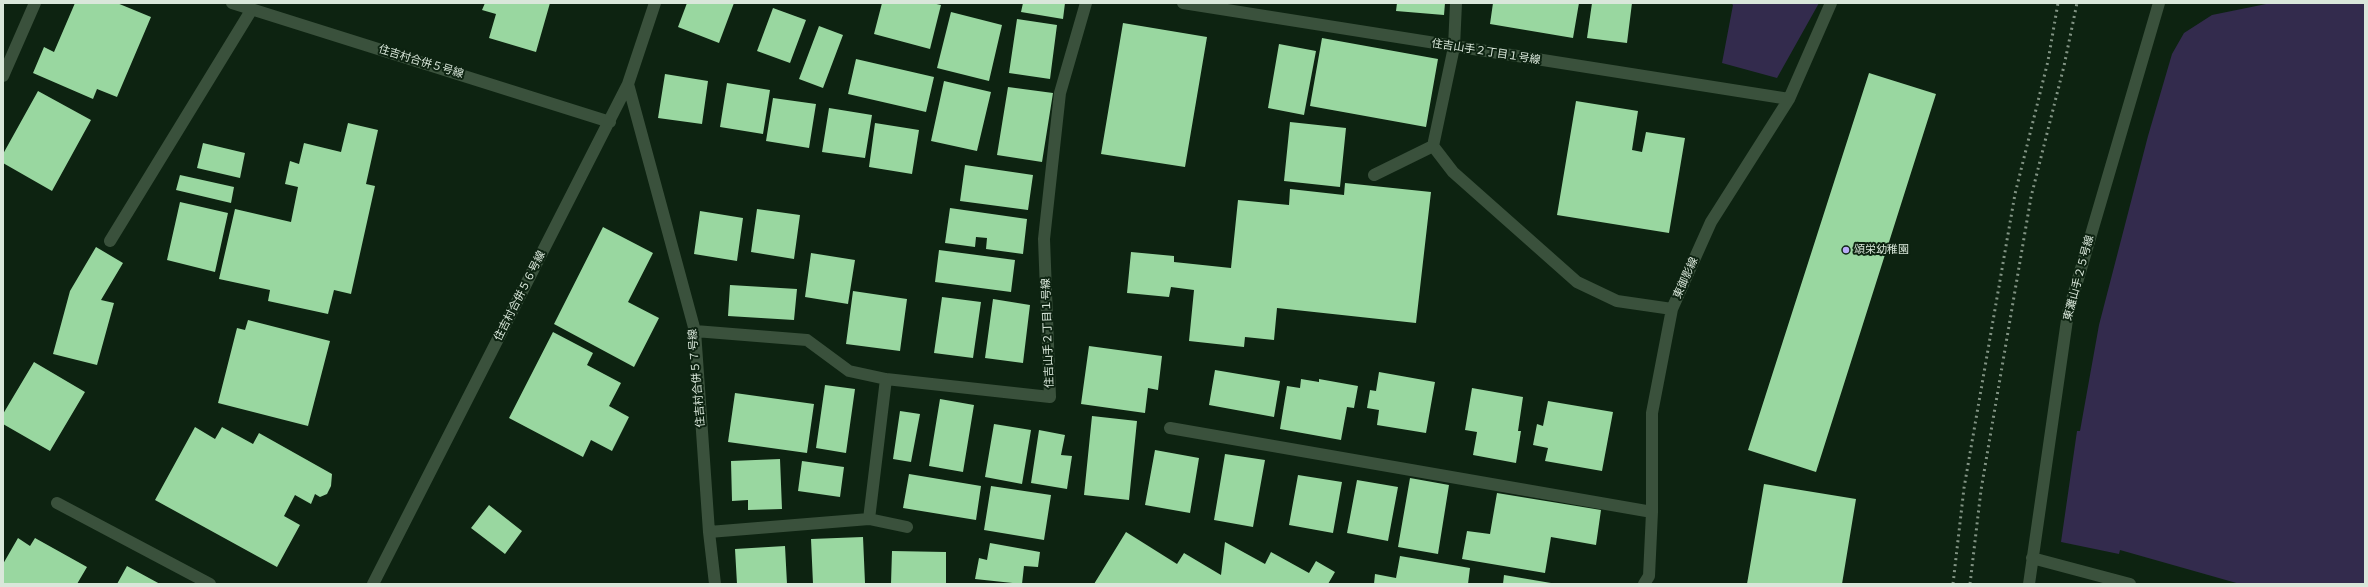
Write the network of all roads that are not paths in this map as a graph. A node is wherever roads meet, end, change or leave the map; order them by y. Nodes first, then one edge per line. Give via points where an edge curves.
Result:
1 (35, 3) edge
2 (232, 3) edge
3 (655, 3) edge
4 (1086, 3) edge
5 (1183, 3) edge
6 (1456, 3) edge
7 (1831, 3) edge
8 (2162, 4) edge
9 (252, 9) junction
10 (1454, 47) junction
11 (3, 76) edge
12 (628, 84) junction
13 (1789, 99) junction
14 (610, 122) junction
15 (1433, 146) junction
16 (1374, 175) dead end
17 (110, 241) dead end
18 (1672, 309) junction
19 (695, 331) junction
20 (886, 379) junction
21 (1170, 428) dead end
22 (56, 503) dead end
23 (1652, 512) junction
24 (869, 519) junction
25 (907, 527) dead end
26 (709, 532) junction
27 (2032, 558) junction
28 (210, 584) edge
29 (373, 584) edge
30 (715, 584) edge
31 (1644, 584) edge
32 (2029, 584) edge
33 (2130, 584) edge

1 - 11 street
2 - 9 street, 住吉村合併５号線
3 - 12 street, 住吉村合併５６号線
4 - 20 street, 住吉山手２丁目１号線 via 1060,93 1044,239 1050,397
5 - 10 street, 住吉山手２丁目１号線
6 - 10 street
7 - 13 street, 東御影線
8 - 27 street, 東灘山手２５号線 via 2068,313
9 - 14 street, 住吉村合併５号線
9 - 17 street
10 - 13 street, 住吉山手２丁目１号線
10 - 15 street
12 - 14 street, 住吉村合併５６号線
12 - 19 street, 住吉村合併５７号線
13 - 18 street, 東御影線 via 1711,222
14 - 29 street, 住吉村合併５６号線
15 - 16 street
15 - 18 street via 1453,172 1577,282 1617,301
18 - 23 street, 東御影線 via 1652,413
19 - 20 street, 住吉山手２丁目１号線 via 808,340 849,371
19 - 26 street, 住吉村合併５７号線
20 - 24 street
21 - 23 street
22 - 28 street
23 - 31 street, 東御影線 via 1649,576
24 - 25 street
24 - 26 street
26 - 30 street, 住吉村合併５７号線
27 - 32 street, 東灘山手２５号線
27 - 33 street

